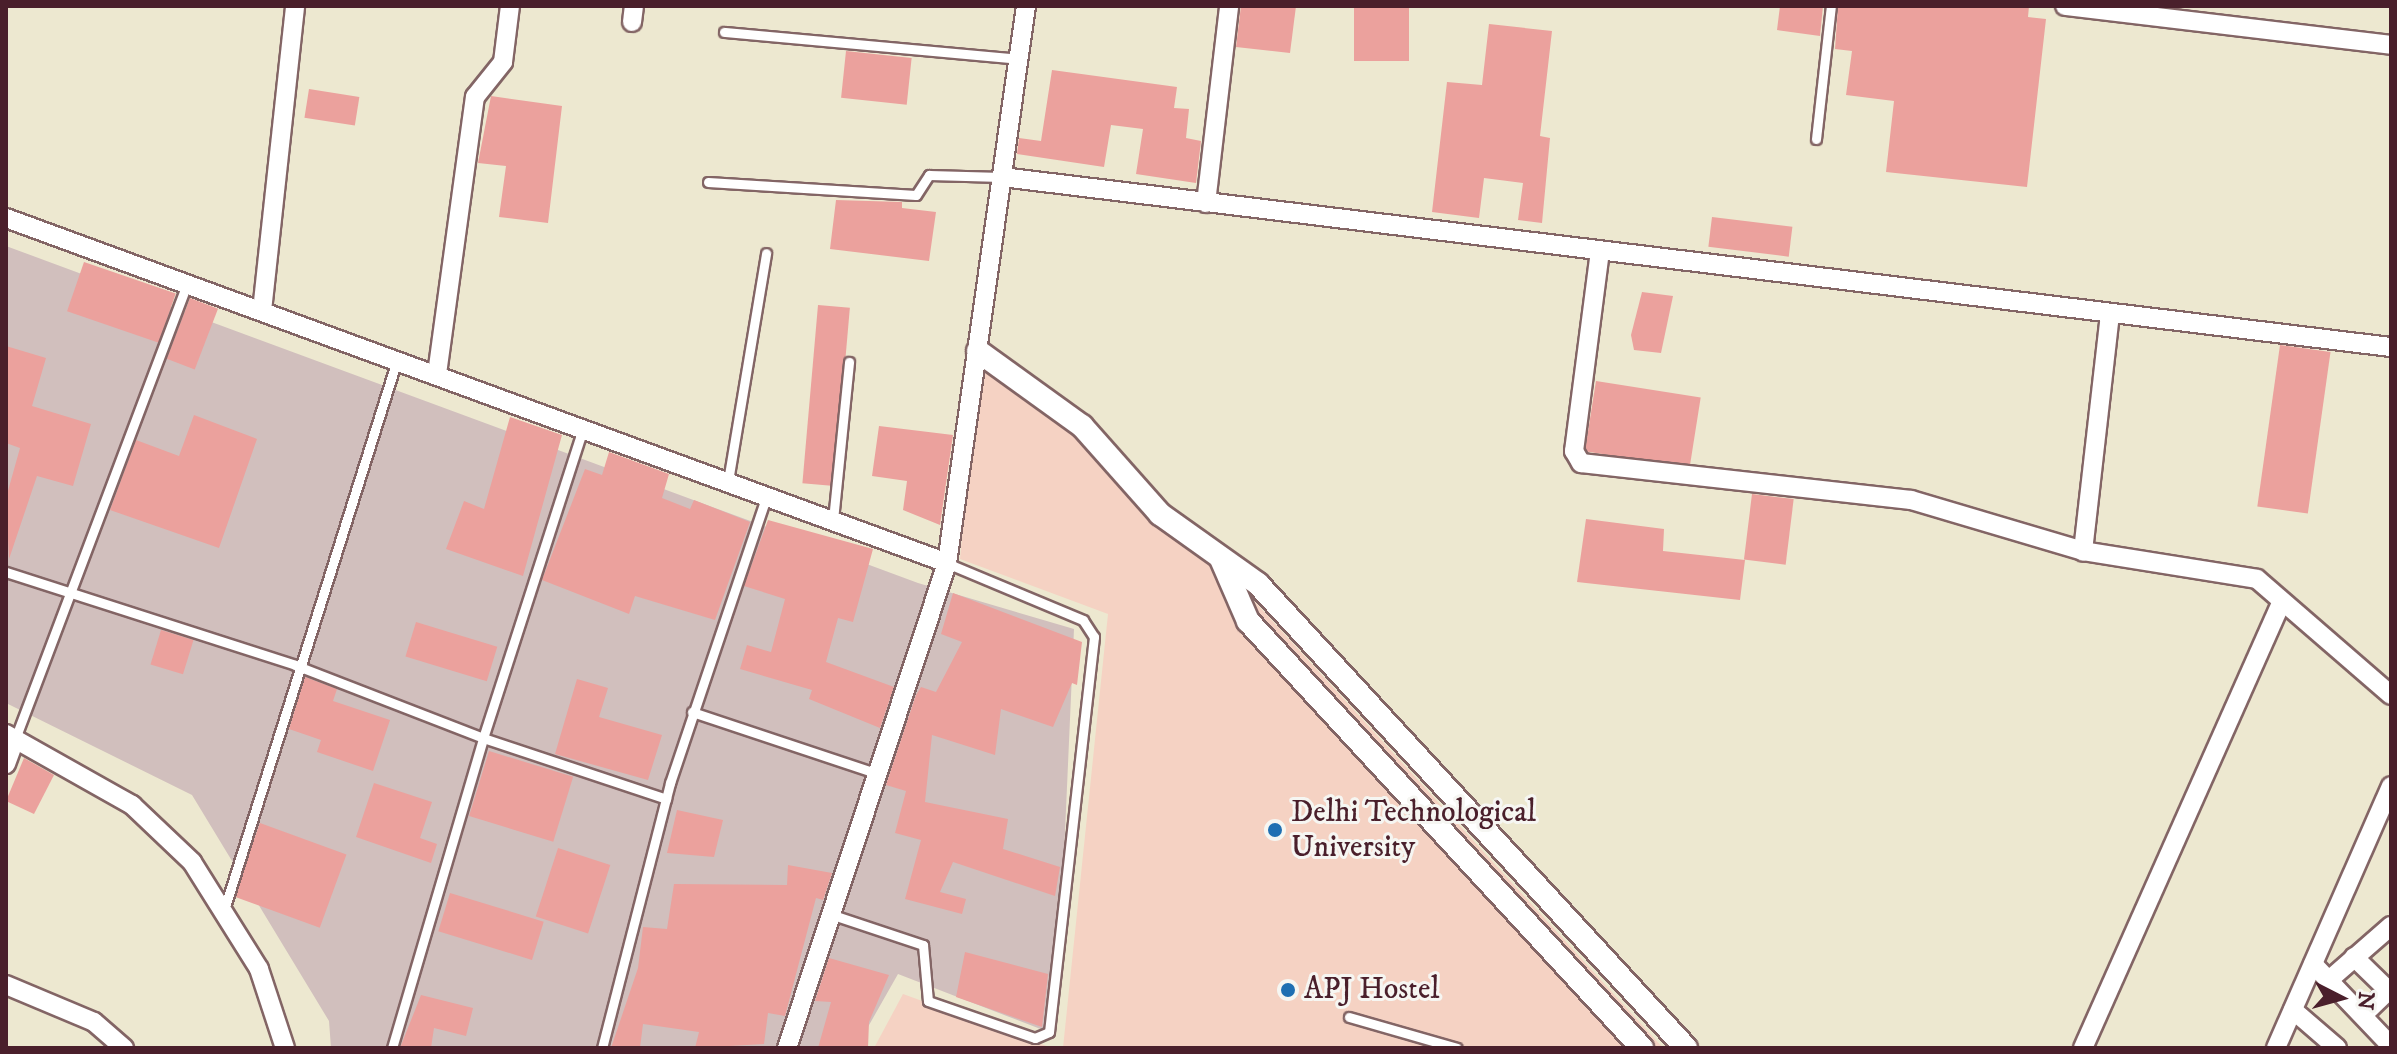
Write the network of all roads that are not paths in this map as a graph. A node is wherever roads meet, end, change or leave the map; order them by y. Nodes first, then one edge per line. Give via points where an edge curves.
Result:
1 (295, 6) edge
2 (510, 6) edge
3 (1026, 6) edge
4 (1229, 6) edge
5 (1831, 6) edge
6 (2072, 6) edge
7 (724, 32) dead end
8 (2391, 45) edge
9 (1019, 59) junction
10 (1816, 139) dead end
11 (1002, 177) junction
12 (708, 182) dead end
13 (1206, 203) junction
14 (6, 218) edge
15 (1600, 251) junction
16 (766, 253) dead end
17 (187, 284) junction
18 (262, 311) junction
19 (2110, 314) junction
20 (2391, 347) edge
21 (978, 351) junction
22 (397, 360) junction
23 (849, 362) dead end
24 (437, 374) junction
25 (583, 428) junction
26 (728, 481) junction
27 (767, 495) junction
28 (833, 520) junction
29 (2083, 551) junction
30 (1221, 558) junction
31 (947, 563) junction
32 (6, 572) edge
33 (70, 593) junction
34 (2282, 602) junction
35 (295, 665) junction
36 (2391, 695) edge
37 (692, 712) junction
38 (11, 736) edge
39 (483, 738) junction
40 (6, 764) edge
41 (879, 775) junction
42 (2391, 786) edge
43 (666, 799) junction
44 (224, 910) junction
45 (833, 915) junction
46 (2391, 926) edge
47 (2354, 957) junction
48 (2313, 964) junction
49 (2329, 980) junction
50 (6, 985) edge
51 (2390, 991) edge
52 (2293, 1010) junction
53 (2363, 1015) junction
54 (1349, 1017) dead end
55 (2281, 1045) edge
56 (2090, 1046) edge
57 (2391, 1046) edge
58 (124, 1048) edge
59 (285, 1048) edge
60 (392, 1048) edge
61 (602, 1048) edge
62 (787, 1048) edge
63 (1457, 1048) edge
64 (1642, 1048) edge
65 (1686, 1048) edge
66 (2337, 1048) edge

1 - 18 street
2 - 24 street via 503,62 475,97
3 - 9 street
4 - 13 street
5 - 10 lane
6 - 8 street
7 - 9 lane
9 - 11 street
11 - 12 lane via 929,175 916,195
11 - 13 street
11 - 21 street
13 - 15 street
14 - 17 street
15 - 19 street
15 - 29 street via 1574,451 1581,463 1911,500
16 - 26 lane
17 - 18 street
17 - 33 lane
18 - 22 street
19 - 20 street
19 - 29 street
21 - 30 street via 1082,426 1140,497
21 - 31 street
22 - 24 street
22 - 35 lane
23 - 28 lane
24 - 25 street
25 - 26 street
25 - 39 lane
26 - 27 street
27 - 28 street
27 - 37 lane
28 - 31 street
29 - 34 street via 2257,579
30 - 64 street via 1248,621
30 - 65 street via 1258,584
31 - 41 street
31 - 45 lane via 1083,620 1094,637 1049,1032 1035,1038 928,1001 923,945
32 - 33 lane
33 - 35 lane
33 - 38 lane
34 - 36 street
34 - 56 street
35 - 39 lane
35 - 44 lane
37 - 41 lane
37 - 43 lane
38 - 40 street
38 - 44 street via 157,825
39 - 43 lane
39 - 60 lane
41 - 45 street
42 - 48 street
43 - 61 lane
44 - 59 street via 273,998
45 - 62 street
46 - 47 street
47 - 49 street
47 - 51 street
48 - 49 street
48 - 52 street
49 - 53 street
50 - 58 street via 94,1022
51 - 53 street
52 - 55 street
52 - 66 street
53 - 57 street
54 - 63 lane

